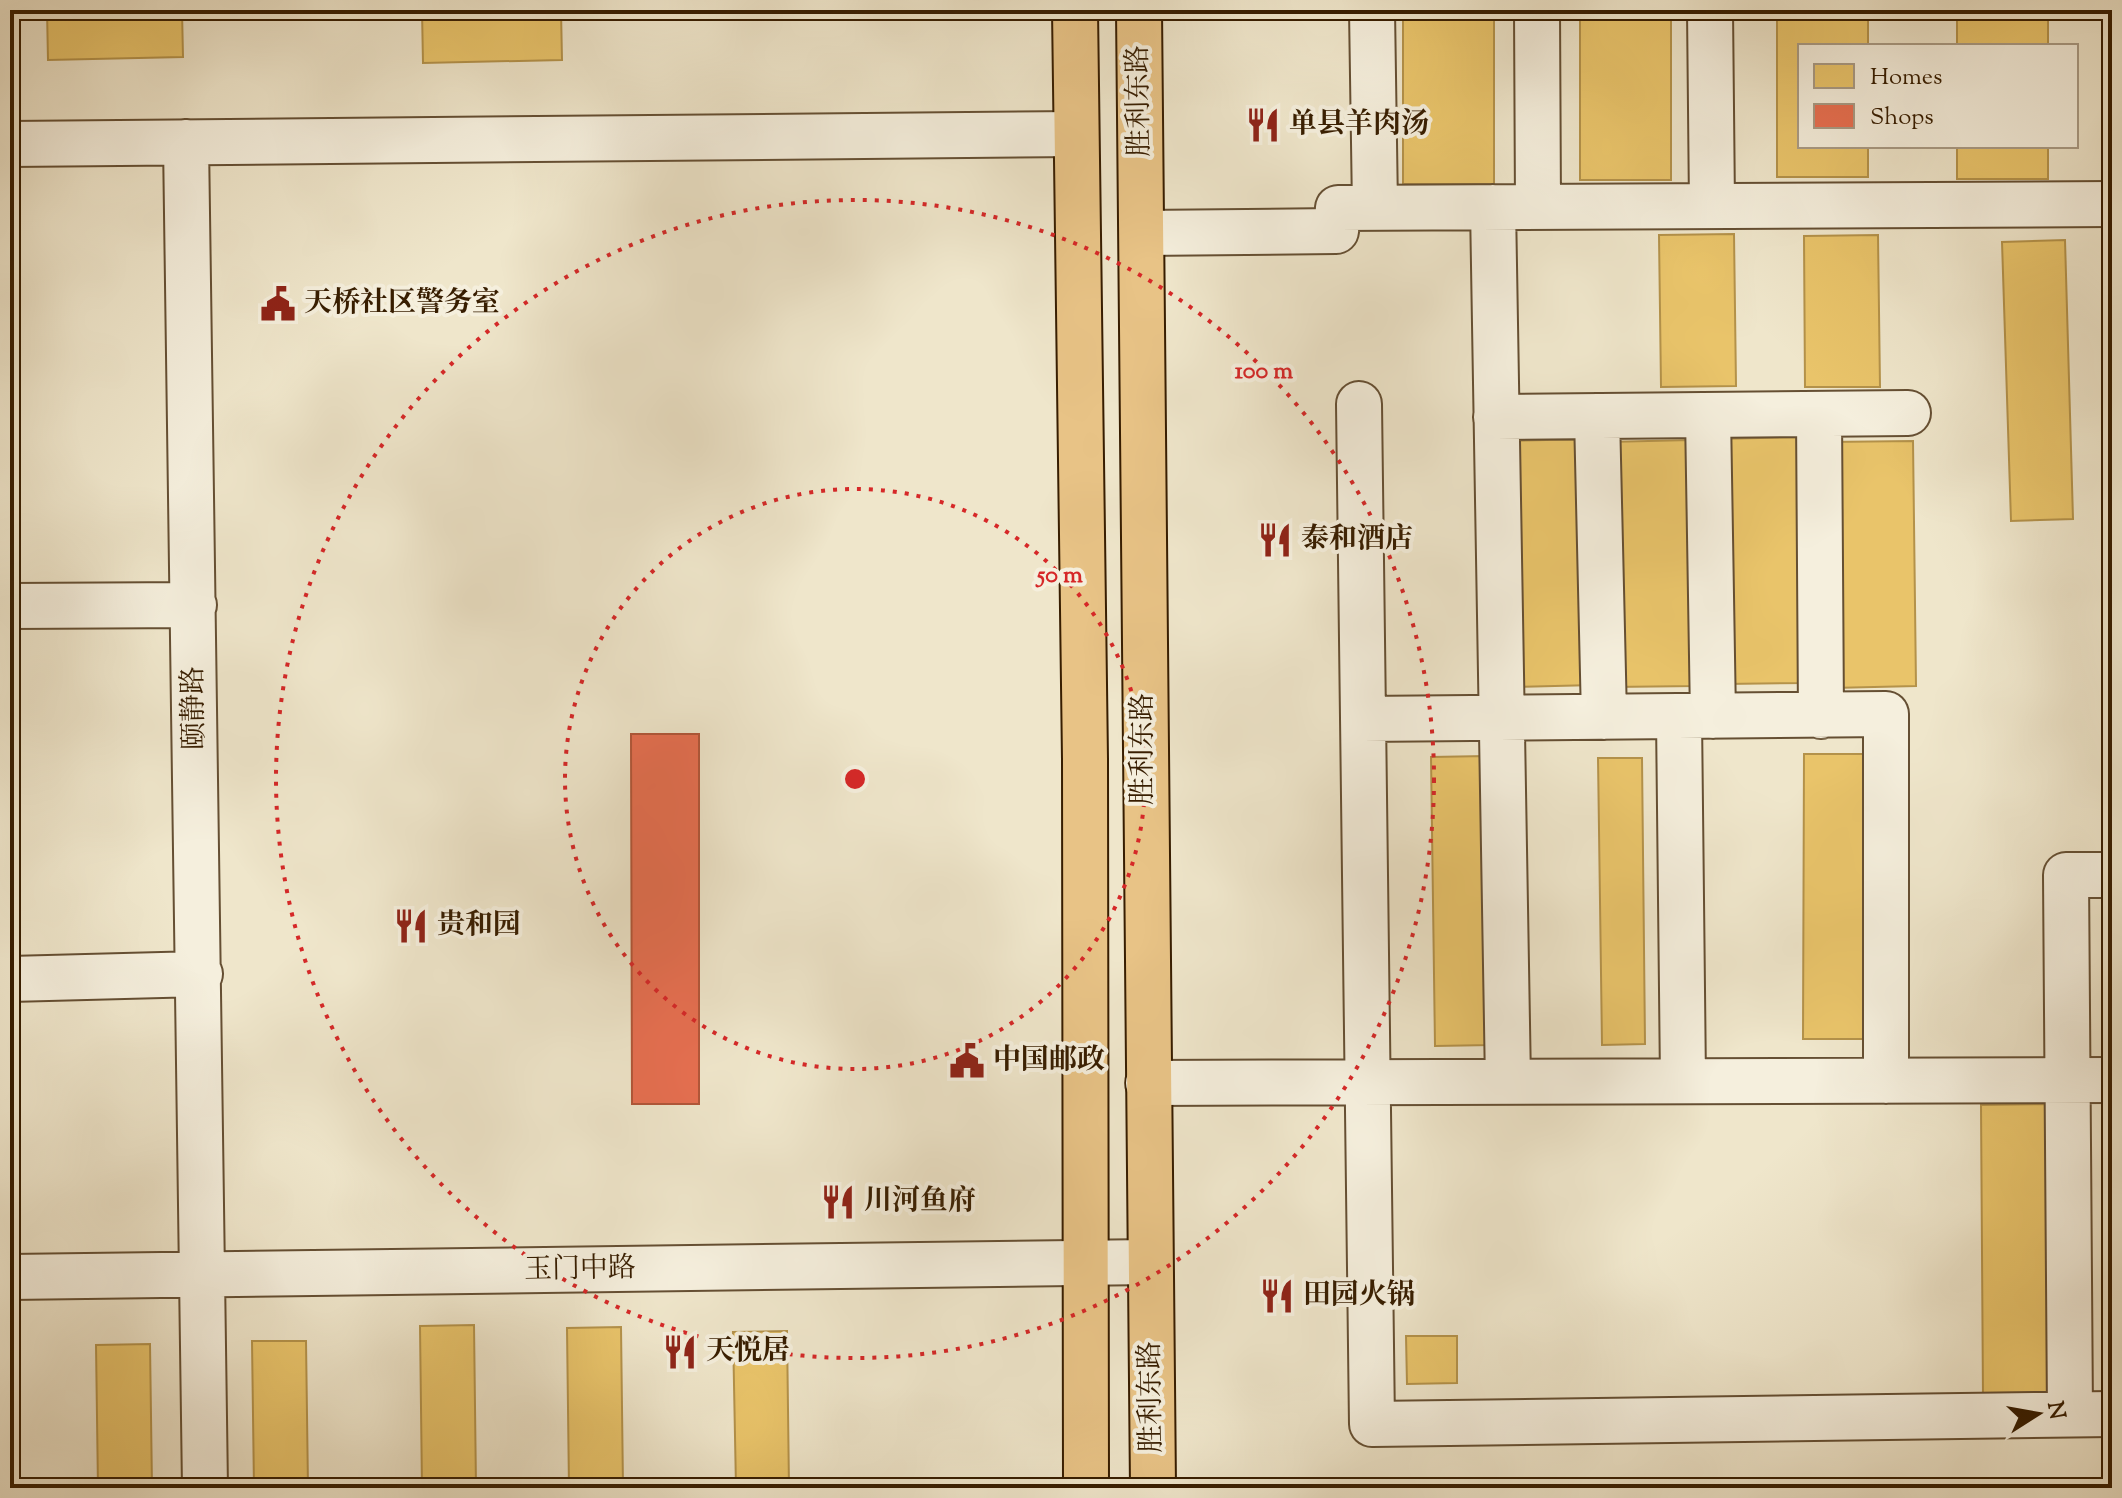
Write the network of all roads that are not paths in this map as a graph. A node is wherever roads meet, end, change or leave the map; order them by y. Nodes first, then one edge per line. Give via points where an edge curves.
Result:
1 (1075, 10) edge
2 (1139, 10) edge
3 (1372, 10) edge
4 (1537, 10) edge
5 (1710, 10) edge
6 (1076, 134) junction
7 (186, 142) junction
8 (10, 144) edge
9 (2112, 204) edge
10 (1712, 206) junction
11 (1493, 207) junction
12 (1538, 207) junction
13 (1375, 208) junction
14 (1142, 233) junction
15 (1359, 404) dead end
16 (1908, 413) dead end
17 (1819, 414) junction
18 (1708, 415) junction
19 (1597, 416) junction
20 (1496, 417) junction
21 (194, 605) junction
22 (10, 606) edge
23 (1696, 716) junction
24 (1821, 716) junction
25 (1604, 717) junction
26 (1501, 718) junction
27 (1363, 719) junction
28 (2112, 875) edge
29 (200, 974) junction
30 (10, 979) edge
31 (2068, 1080) junction
32 (2112, 1080) edge
33 (1683, 1081) junction
34 (1886, 1081) junction
35 (1368, 1082) junction
36 (1508, 1082) junction
37 (1148, 1083) junction
38 (1150, 1262) junction
39 (1085, 1264) junction
40 (202, 1274) junction
41 (10, 1277) edge
42 (2091, 1414) edge
43 (205, 1488) edge
44 (1086, 1488) edge
45 (1153, 1488) edge

1 - 6 main road
2 - 14 main road, 胜利东路
3 - 13 street
4 - 12 street
5 - 10 street
6 - 7 street
6 - 39 main road
7 - 8 street
7 - 21 street, 颐静路
9 - 10 street
10 - 12 street
11 - 12 street
11 - 13 street
11 - 20 street
13 - 14 street via 1338,208 1336,231
14 - 37 main road, 胜利东路
15 - 27 street
16 - 17 street
17 - 18 street
17 - 24 street
18 - 19 street
18 - 23 street
19 - 20 street
19 - 25 street
20 - 26 street
21 - 22 street
21 - 29 street, 颐静路
23 - 24 street
23 - 25 street
23 - 33 street
24 - 34 street via 1886,714
25 - 26 street
26 - 27 street
26 - 36 street
27 - 35 street
28 - 31 street via 2066,875
29 - 30 street
29 - 40 street, 颐静路
31 - 32 street
31 - 34 street
31 - 42 street
33 - 34 street
33 - 36 street
35 - 36 street
35 - 37 street
35 - 42 street via 1372,1424
37 - 38 main road, 胜利东路
38 - 39 street, 玉门中路
38 - 45 main road, 胜利东路
39 - 40 street, 玉门中路
39 - 44 main road
40 - 41 street, 玉门中路
40 - 43 street, 颐静路

